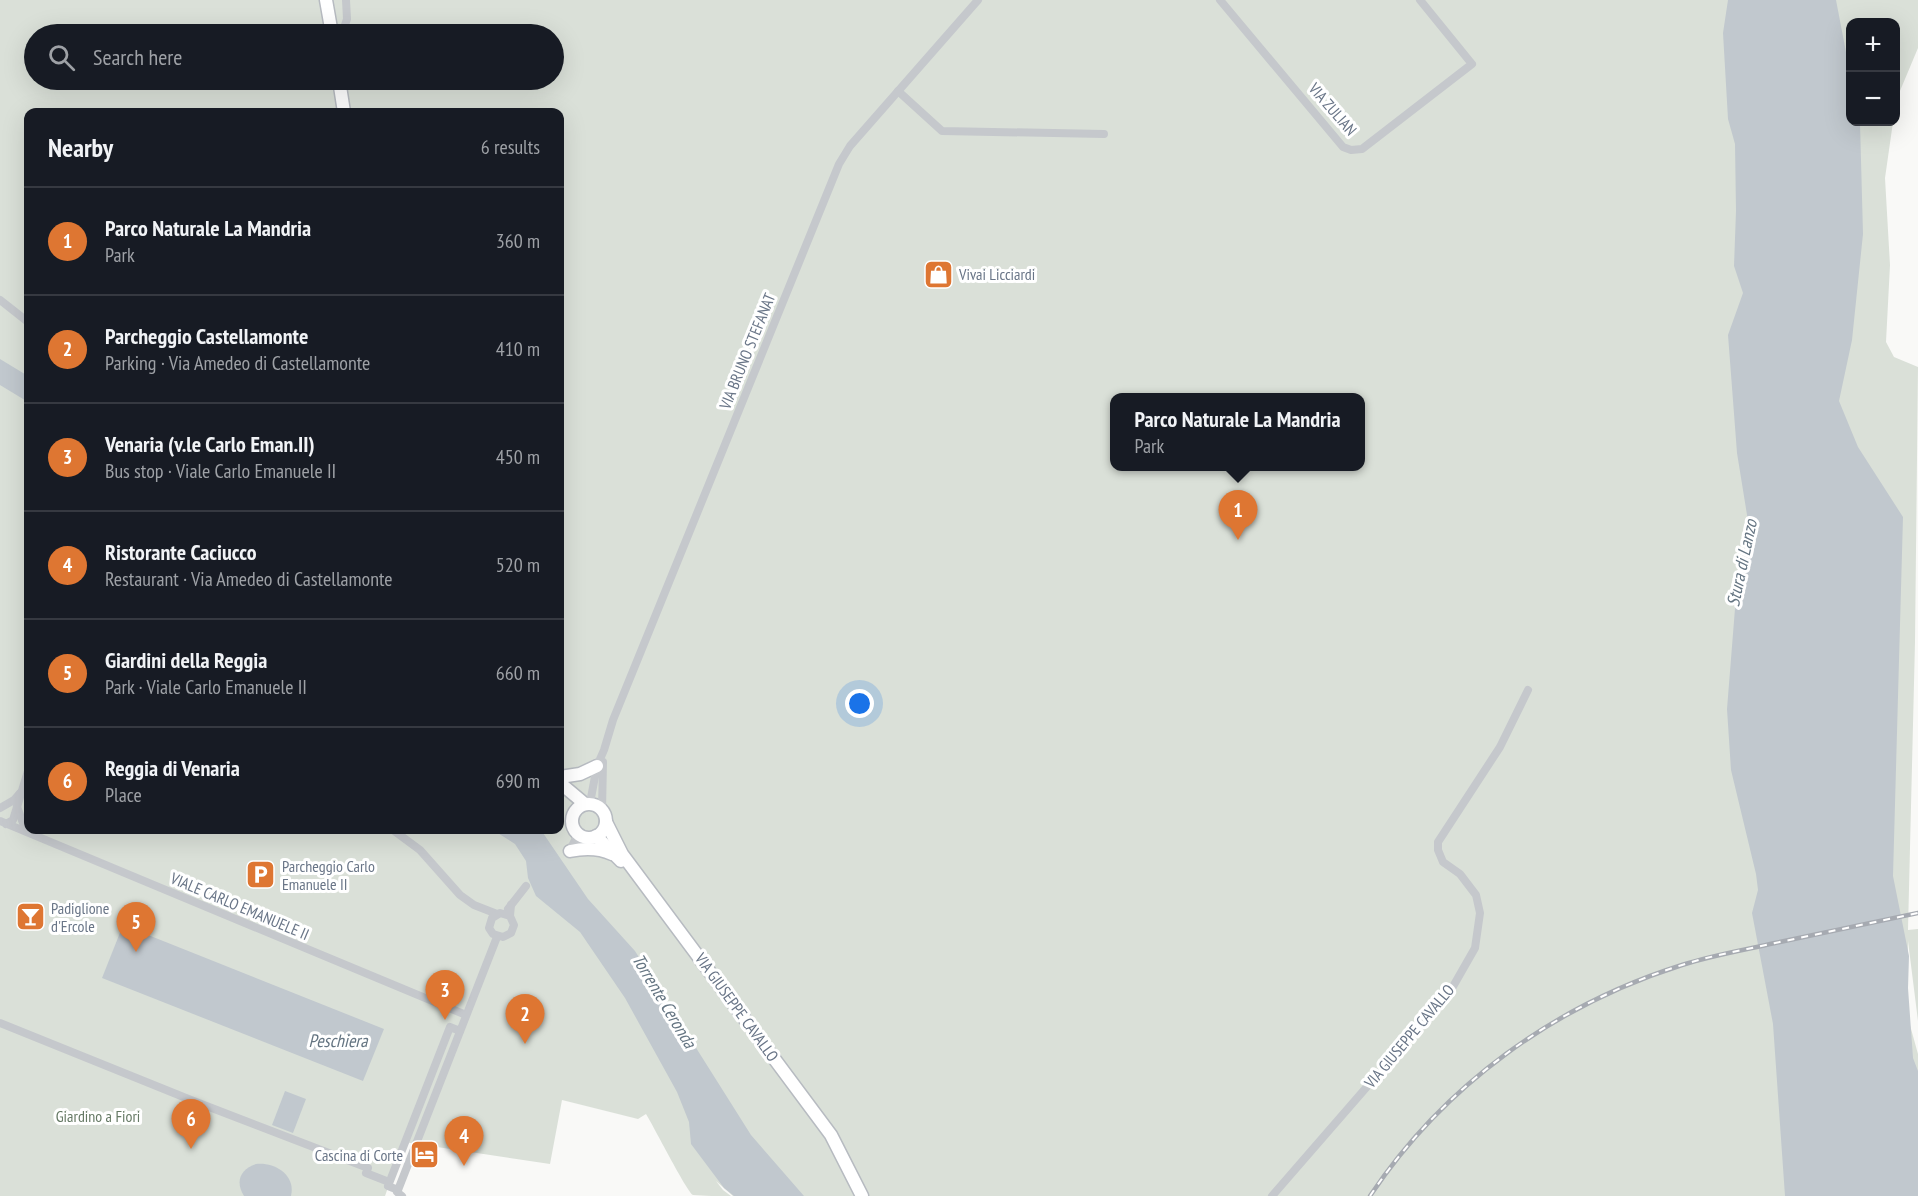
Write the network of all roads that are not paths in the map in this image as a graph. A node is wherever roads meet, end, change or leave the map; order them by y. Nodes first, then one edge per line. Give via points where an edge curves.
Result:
1 (326, 0) edge
2 (346, 0) edge
3 (978, 0) edge
4 (1220, 0) edge
5 (1420, 0) edge
6 (330, 24) edge
7 (345, 24) edge
8 (341, 90) edge
9 (898, 91) junction
10 (343, 108) edge
11 (1104, 134) dead end
12 (0, 300) edge
13 (24, 319) edge
14 (1528, 690) dead end
15 (604, 750) junction
16 (597, 766) junction
17 (564, 776) edge
18 (24, 782) edge
19 (564, 786) edge
20 (564, 797) edge
21 (587, 804) junction
22 (14, 805) junction
23 (0, 808) edge
24 (574, 813) junction
25 (604, 816) junction
26 (3, 822) edge
27 (24, 824) edge
28 (24, 829) edge
29 (37, 834) edge
30 (399, 834) edge
31 (587, 836) junction
32 (568, 853) joint
33 (618, 856) junction
34 (526, 886) dead end
35 (474, 905) junction
36 (504, 914) junction
37 (489, 924) junction
38 (497, 937) junction
39 (466, 1016) junction
40 (0, 1023) edge
41 (460, 1031) junction
42 (389, 1182) junction
43 (399, 1192) edge
44 (853, 1196) edge
45 (862, 1196) edge
46 (1272, 1196) edge

1 - 6 street
2 - 7 street
3 - 9 street, VIA BRUNO STEFANAT
4 - 5 street, VIA ZULIAN via 1343,147 1351,150 1362,149 1473,64
8 - 10 street
9 - 11 street via 942,131
9 - 15 street, VIA BRUNO STEFANAT via 839,164
12 - 13 street
14 - 46 street, VIA GIUSEPPE CAVALLO via 1500,747 1438,842 1443,862 1460,874 1476,895 1480,914 1475,948 1451,990
15 - 16 street, VIA BRUNO STEFANAT
15 - 25 street, VIA BRUNO STEFANAT
16 - 17 street
16 - 21 street, VIA BRUNO STEFANAT
18 - 22 street
19 - 21 street
20 - 24 street
21 - 24 street
21 - 25 street
22 - 23 street
22 - 26 street
22 - 27 street
24 - 31 street via 572,824
25 - 31 street via 603,830
25 - 45 street, VIA GIUSEPPE CAVALLO via 622,854 831,1135
26 - 28 street, VIALE CARLO EMANUELE II
29 - 39 street, VIALE CARLO EMANUELE II
30 - 35 street
31 - 32 street
31 - 33 street, VIA GIUSEPPE CAVALLO
32 - 33 street via 602,850
33 - 44 street, VIA GIUSEPPE CAVALLO via 824,1139
34 - 36 street
35 - 36 street
35 - 37 street
36 - 37 street via 492,918
36 - 38 street via 514,925 511,933
37 - 38 street
38 - 39 street
39 - 41 street
40 - 42 street via 368,1168 366,1173
41 - 42 street via 450,1027
41 - 43 street
42 - 43 street via 388,1186

